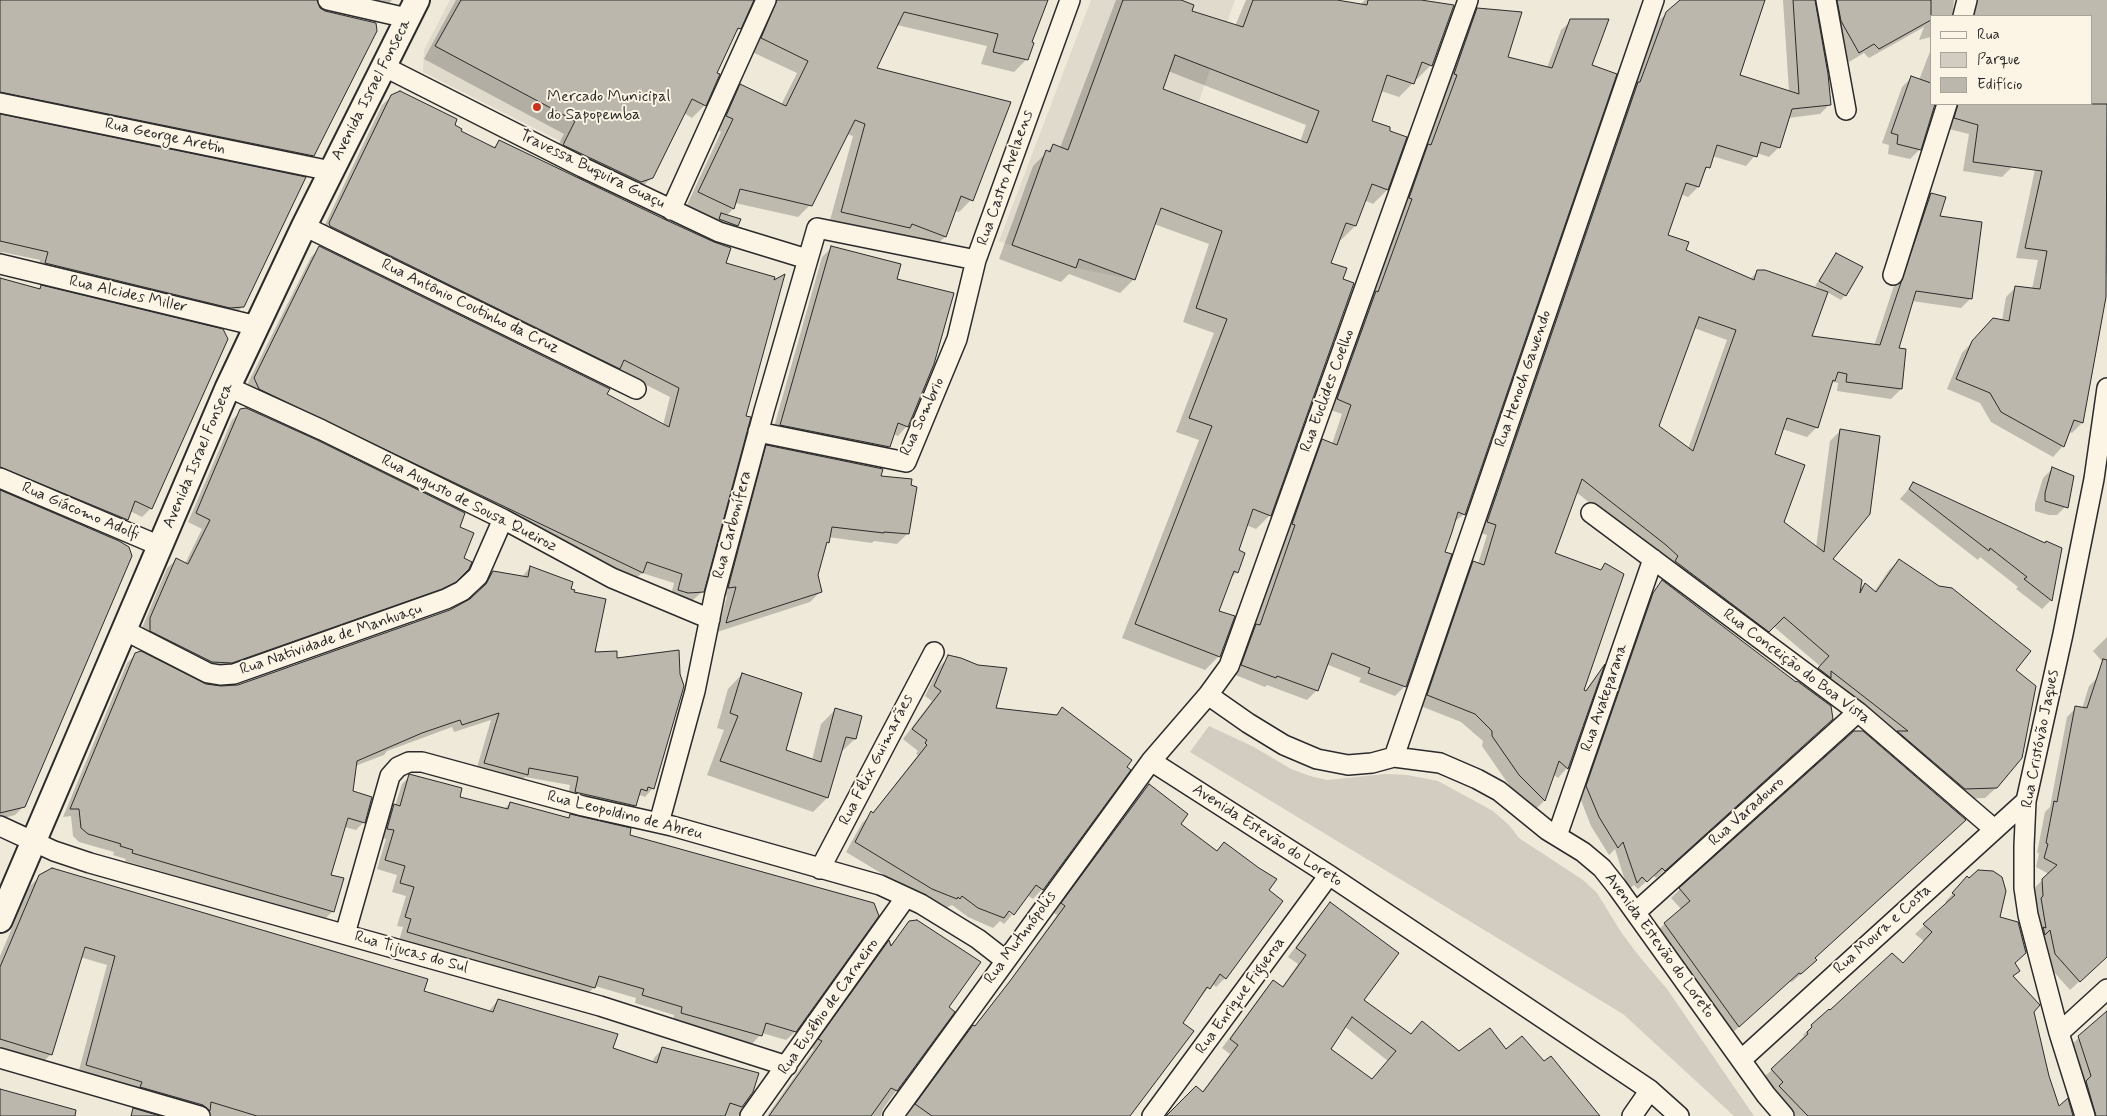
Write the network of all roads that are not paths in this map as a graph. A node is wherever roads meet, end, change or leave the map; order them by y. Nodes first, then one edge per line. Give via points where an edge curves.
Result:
1 (328, 0) edge
2 (766, 0) edge
3 (1070, 0) edge
4 (1468, 0) edge
5 (1654, 0) edge
6 (1826, 0) edge
7 (1967, 0) edge
8 (412, 9) edge
9 (1963, 15) edge
10 (383, 66) junction
11 (0, 103) edge
12 (1947, 105) edge
13 (1846, 110) dead end
14 (331, 171) junction
15 (672, 210) junction
16 (304, 226) junction
17 (817, 228) joint
18 (807, 259) junction
19 (976, 260) junction
20 (0, 264) edge
21 (1893, 275) dead end
22 (257, 326) junction
23 (228, 387) junction
24 (2107, 388) edge
25 (636, 389) dead end
26 (758, 432) junction
27 (0, 478) edge
28 (2094, 479) junction
29 (2107, 494) edge
30 (1591, 513) dead end
31 (503, 519) junction
32 (160, 546) junction
33 (1653, 559) junction
34 (710, 619) junction
35 (124, 630) junction
36 (934, 652) dead end
37 (1208, 695) junction
38 (1858, 712) junction
39 (1394, 757) junction
40 (1150, 762) junction
41 (2026, 801) junction
42 (659, 823) junction
43 (0, 826) edge
44 (1994, 829) junction
45 (1557, 836) junction
46 (34, 842) junction
47 (820, 869) junction
48 (1329, 875) junction
49 (906, 897) junction
50 (1636, 912) junction
51 (0, 920) edge
52 (345, 934) junction
53 (1005, 960) junction
54 (2107, 989) edge
55 (2059, 1033) junction
56 (0, 1058) edge
57 (1741, 1060) junction
58 (787, 1066) junction
59 (1650, 1090) junction
60 (200, 1116) edge
61 (750, 1116) edge
62 (893, 1116) edge
63 (1152, 1116) edge
64 (1632, 1116) edge
65 (1680, 1116) edge
66 (1784, 1116) edge
67 (2084, 1116) edge

1 - 8 street
2 - 15 street
3 - 19 street, Rua Castro Avelaens
4 - 37 street, Rua Euclides Coelho via 1229,666
5 - 39 street, Rua Henoch Gawendo
6 - 13 street
7 - 9 street
8 - 10 street, Avenida Israel Fonseca
10 - 14 street, Avenida Israel Fonseca
10 - 15 street, Travessa Buquira Guaçu
11 - 14 street, Rua George Aretin
12 - 21 street
14 - 16 street, Avenida Israel Fonseca
15 - 18 street, Travessa Buquira Guaçu via 719,232
16 - 22 street, Avenida Israel Fonseca
16 - 25 street, Rua Antônio Coutinho da Cruz
17 - 18 street, Rua Carbonífera
17 - 19 street, Rua Castro Avelaens
18 - 26 street, Rua Carbonífera
19 - 26 street, Rua Sombrio via 957,339 906,462
20 - 22 street, Rua Alcides Miller
22 - 23 street, Avenida Israel Fonseca
23 - 31 street, Rua Augusto de Sousa Queiroz
23 - 32 street, Avenida Israel Fonseca
24 - 28 street, Rua Cristóvão Jaques
26 - 34 street, Rua Carbonífera
27 - 32 street, Rua Giácomo Adolfi
28 - 29 street
28 - 41 street, Rua Cristóvão Jaques
30 - 33 street, Rua Conceição do Boa Vista
31 - 34 street, Rua Augusto de Sousa Queiroz via 612,578
31 - 35 street, Rua Natividade de Manhuaçu via 478,576 462,591 234,674 208,673
32 - 35 street, Avenida Israel Fonseca
33 - 38 street, Rua Conceição do Boa Vista
33 - 45 street, Rua Avateparana
34 - 42 street, Rua Carbonífera
35 - 46 street, Avenida Israel Fonseca
36 - 47 street, Rua Félix Guimarães
37 - 39 street, Avenida Estevão do Loreto via 1284,745 1317,759 1348,765
37 - 40 street, Rua Euclides Coelho
38 - 44 street, Rua Conceição do Boa Vista
38 - 50 street, Rua Varadouro
39 - 45 street, Avenida Estevão do Loreto via 1440,764 1477,779 1499,791
40 - 48 street, Avenida Estevão do Loreto
40 - 53 street, Rua Mutunópolis
41 - 44 street, Rua Moura e Costa
41 - 55 street, Rua Cristóvão Jaques via 2024,888
42 - 47 street, Rua Leopoldino de Abreu
42 - 52 street, Rua Leopoldino de Abreu via 422,762 410,762 398,767 390,776
43 - 46 street, Rua Tijucas do Sul
44 - 57 street, Rua Moura e Costa
45 - 50 street, Avenida Estevão do Loreto via 1602,868
46 - 51 street, Avenida Israel Fonseca
46 - 52 street, Rua Tijucas do Sul via 90,863
47 - 49 street, Rua Leopoldino de Abreu via 880,885
48 - 59 street, Avenida Estevão do Loreto
48 - 63 street, Rua Enrique Figueroa
49 - 53 street, Rua Leopoldino de Abreu via 978,939
49 - 58 street, Rua Eusébio de Carneiro
50 - 57 street, Avenida Estevão do Loreto
52 - 58 street, Rua Tijucas do Sul via 600,1006
53 - 62 street, Rua Mutunópolis
54 - 55 street
55 - 67 street, Rua Cristóvão Jaques
56 - 60 street
57 - 66 street, Avenida Estevão do Loreto
58 - 61 street, Rua Eusébio de Carneiro
59 - 64 street
59 - 65 street, Avenida Estevão do Loreto

